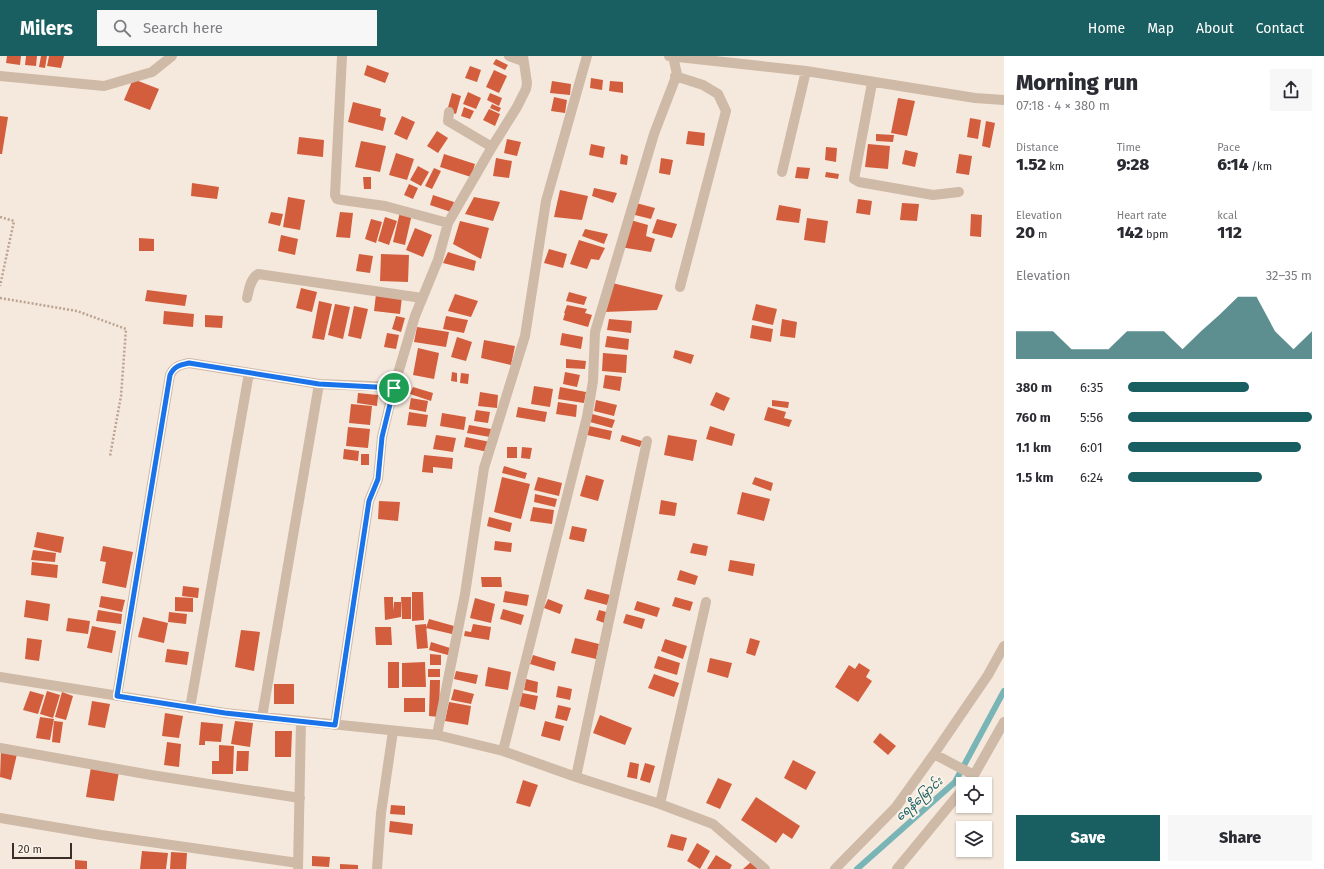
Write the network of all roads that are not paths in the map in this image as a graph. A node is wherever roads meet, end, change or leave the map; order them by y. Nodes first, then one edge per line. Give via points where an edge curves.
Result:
1 (172, 56) edge
2 (342, 56) edge
3 (509, 56) edge
4 (522, 56) edge
5 (587, 56) edge
6 (673, 58) edge
7 (806, 73) junction
8 (676, 75) junction
9 (0, 76) edge
10 (872, 84) junction
11 (1004, 100) edge
12 (449, 112) dead end
13 (492, 147) junction
14 (782, 172) dead end
15 (959, 192) dead end
16 (448, 223) junction
17 (680, 287) dead end
18 (247, 298) dead end
19 (422, 298) junction
20 (249, 373) junction
21 (319, 384) junction
22 (394, 388) junction
23 (647, 441) dead end
24 (706, 602) dead end
25 (1004, 646) edge
26 (0, 677) edge
27 (117, 696) junction
28 (190, 708) junction
29 (262, 717) junction
30 (301, 721) junction
31 (1004, 722) edge
32 (335, 725) junction
33 (393, 731) junction
34 (437, 735) junction
35 (0, 748) edge
36 (503, 751) junction
37 (937, 756) junction
38 (970, 773) dead end
39 (576, 777) junction
40 (972, 777) edge
41 (300, 798) junction
42 (956, 798) edge
43 (660, 804) junction
44 (0, 818) edge
45 (298, 866) edge
46 (377, 869) edge
47 (765, 869) edge
48 (835, 869) edge
49 (898, 869) edge

1 - 9 street via 152,72 104,86
2 - 16 street via 335,195 337,199 385,206
3 - 4 street via 520,60
4 - 13 street via 527,83 517,107
5 - 34 street via 546,201 525,336 484,468 465,594
6 - 7 street
6 - 8 street
7 - 10 street
7 - 14 street
8 - 17 street via 703,85 718,94 726,111
8 - 36 street via 654,134 595,332 593,381 587,417
10 - 11 street
10 - 15 street via 854,179 933,195
12 - 13 street via 448,121
13 - 16 street
16 - 19 street via 438,260
18 - 19 street via 252,280 258,274
19 - 22 street
20 - 21 street
20 - 27 street via 189,363 179,365 170,375
20 - 28 street
21 - 22 street
21 - 29 street
22 - 32 street via 382,437 378,479 369,501
23 - 39 street
24 - 43 street
25 - 37 street
26 - 27 street
27 - 28 street
28 - 29 street
29 - 30 street
30 - 32 street
30 - 41 street
31 - 40 street
32 - 33 street
33 - 34 street
33 - 46 street via 381,813
34 - 36 street
35 - 41 street
36 - 39 street
37 - 38 street
37 - 48 street via 896,807
39 - 43 street
41 - 45 street
42 - 49 street
43 - 47 street via 713,824
44 - 45 street

